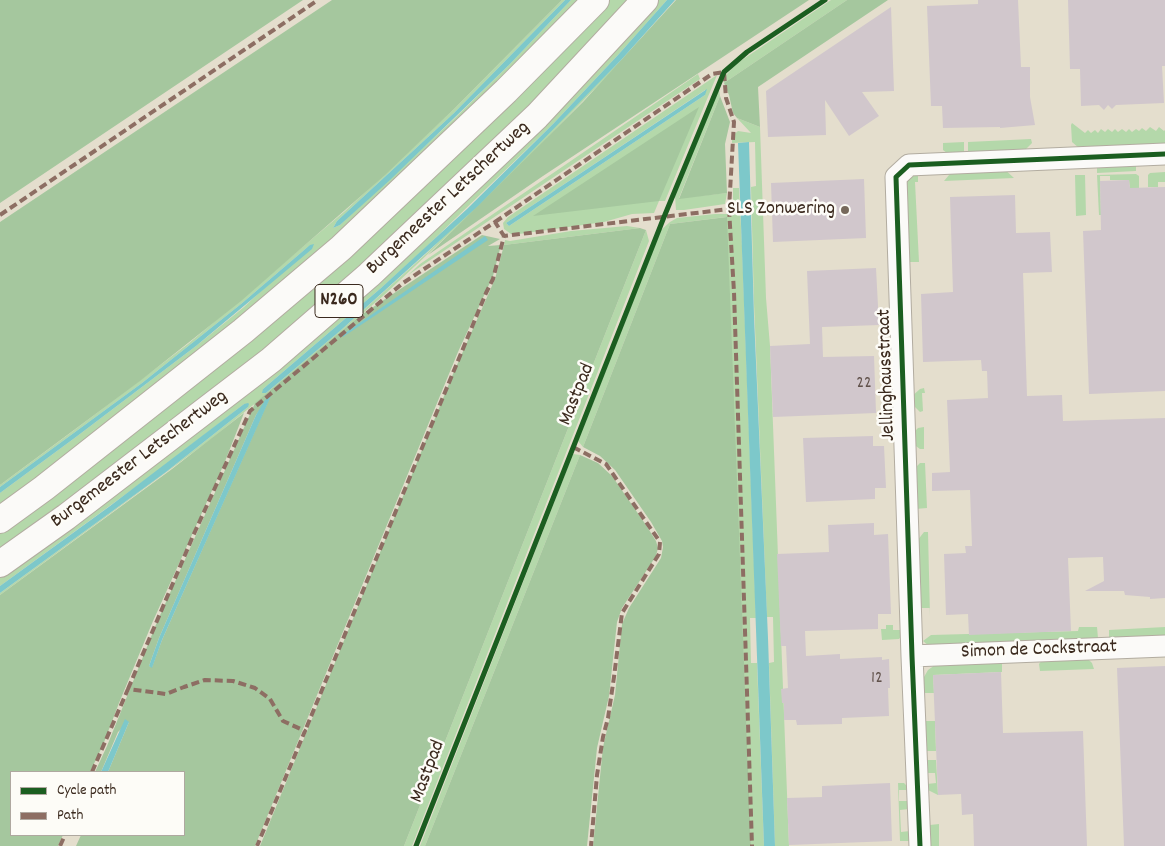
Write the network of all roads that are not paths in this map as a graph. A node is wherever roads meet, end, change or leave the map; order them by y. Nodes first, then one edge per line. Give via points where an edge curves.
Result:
1 (596, 0) edge
2 (645, 0) edge
3 (1165, 154) edge
4 (0, 520) edge
5 (0, 564) edge
6 (1165, 646) edge
7 (912, 656) junction
8 (920, 846) edge

1 - 4 main road, Burgemeester Letschertweg / N260 via 506,91 340,248 243,332
2 - 5 main road, Burgemeester Letschertweg / N260 via 537,116 369,275 271,360
3 - 7 street, Jellinghausstraat via 909,165 896,177
6 - 7 street, Simon de Cockstraat
7 - 8 street, Jellinghausstraat

